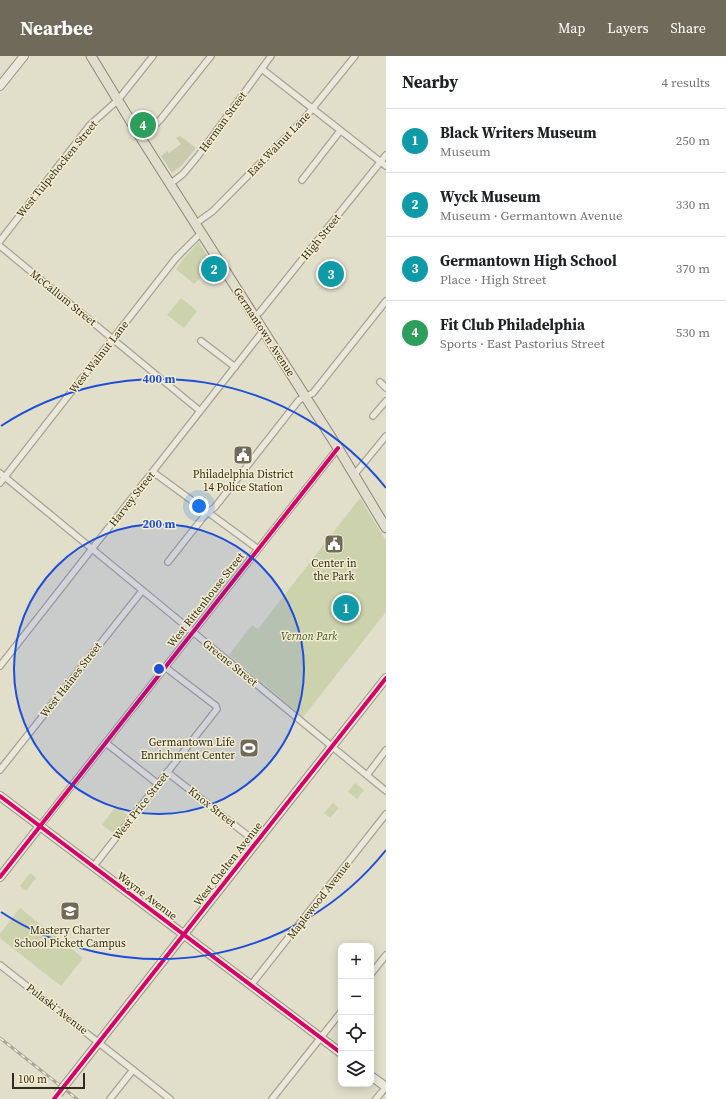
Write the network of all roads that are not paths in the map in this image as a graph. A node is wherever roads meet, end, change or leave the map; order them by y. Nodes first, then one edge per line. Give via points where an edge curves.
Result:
1 (24, 56) edge
2 (90, 56) edge
3 (153, 56) edge
4 (211, 56) edge
5 (271, 56) edge
6 (355, 56) edge
7 (262, 69) junction
8 (0, 86) edge
9 (118, 100) junction
10 (313, 109) junction
11 (340, 130) junction
12 (139, 135) junction
13 (386, 155) edge
14 (381, 162) junction
15 (386, 166) edge
16 (302, 180) dead end
17 (170, 184) junction
18 (195, 224) junction
19 (201, 233) junction
20 (0, 241) edge
21 (0, 246) edge
22 (386, 301) edge
23 (254, 317) junction
24 (263, 331) junction
25 (113, 339) junction
26 (201, 342) dead end
27 (235, 367) junction
28 (380, 382) dead end
29 (386, 388) edge
30 (305, 396) junction
31 (386, 401) edge
32 (200, 411) junction
33 (373, 416) dead end
34 (386, 436) edge
35 (338, 448) junction
36 (153, 472) junction
37 (2, 475) edge
38 (354, 475) junction
39 (0, 484) edge
40 (209, 513) junction
41 (386, 528) edge
42 (92, 549) junction
43 (258, 549) junction
44 (168, 562) dead end
45 (142, 591) junction
46 (193, 632) junction
47 (0, 666) edge
48 (165, 667) junction
49 (386, 678) edge
50 (106, 743) junction
51 (332, 746) junction
52 (386, 750) edge
53 (0, 770) edge
54 (167, 772) junction
55 (367, 775) junction
56 (158, 784) junction
57 (386, 791) edge
58 (0, 796) edge
59 (386, 814) edge
60 (40, 826) junction
61 (256, 842) junction
62 (93, 867) junction
63 (0, 877) edge
64 (184, 934) junction
65 (386, 954) edge
66 (0, 964) edge
67 (374, 970) edge
68 (252, 985) junction
69 (339, 1015) edge
70 (321, 1038) junction
71 (98, 1043) junction
72 (338, 1051) edge
73 (133, 1070) junction
74 (374, 1078) edge
75 (386, 1087) edge
76 (56, 1097) edge
77 (110, 1099) edge
78 (170, 1099) edge
79 (272, 1099) edge
80 (376, 1099) edge

1 - 8 street
2 - 9 main road, Germantown Avenue
3 - 9 street, West Tulpehocken Street
4 - 12 street via 160,120
5 - 7 street, Herman Street
6 - 10 street, East Walnut Lane
7 - 10 street
7 - 17 street, Herman Street via 203,150 183,174
9 - 12 main road, Germantown Avenue
9 - 20 street, West Tulpehocken Street via 90,125
10 - 11 street
10 - 18 street, East Walnut Lane via 220,205
11 - 14 street
11 - 16 street
12 - 17 main road, Germantown Avenue
13 - 14 street, High Street
14 - 15 street
14 - 23 street, High Street
17 - 18 main road, Germantown Avenue
18 - 19 main road, Germantown Avenue
19 - 23 main road, Germantown Avenue
19 - 25 street, West Walnut Lane via 180,253
21 - 25 street, McCallum Street
22 - 30 street via 313,393
23 - 24 main road, Germantown Avenue
24 - 27 street, Harvey Street
24 - 30 main road, Germantown Avenue
25 - 32 street, McCallum Street
25 - 37 street, West Walnut Lane
26 - 27 street
27 - 32 street, Harvey Street
28 - 29 street
30 - 35 main road, Germantown Avenue
30 - 40 street via 299,400
31 - 33 street
32 - 36 street, Harvey Street
34 - 38 street
35 - 38 main road, Germantown Avenue
35 - 43 street, West Rittenhouse Street
36 - 40 street
36 - 42 street, Harvey Street
37 - 39 street, West Walnut Lane
37 - 42 street, Greene Street
38 - 41 main road, Germantown Avenue
40 - 43 street
40 - 44 street
42 - 45 street, Greene Street
42 - 47 street, Harvey Street
43 - 46 street, West Rittenhouse Street
45 - 46 street, Greene Street
45 - 53 street, West Haines Street
46 - 48 street, West Rittenhouse Street
46 - 51 street, Greene Street
48 - 50 street, West Rittenhouse Street
48 - 54 street, West Price Street via 217,708
49 - 51 street, West Chelten Avenue
50 - 56 street
50 - 60 street, West Rittenhouse Street
51 - 55 street, Greene Street
51 - 61 street, West Chelten Avenue
52 - 55 street
54 - 56 street, West Price Street
54 - 61 street, Knox Street
55 - 57 street, Greene Street
56 - 62 street, West Price Street
58 - 60 street, Wayne Avenue
59 - 68 street, Maplewood Avenue
60 - 62 street, Wayne Avenue
60 - 63 street, West Rittenhouse Street
61 - 64 street, West Chelten Avenue
62 - 64 street, Wayne Avenue
64 - 68 street, Wayne Avenue
64 - 71 street, West Chelten Avenue
65 - 67 street
66 - 71 street, Pulaski Avenue
68 - 70 street, Wayne Avenue
69 - 70 street
70 - 72 street, Wayne Avenue
70 - 79 street
71 - 73 street, Pulaski Avenue
71 - 76 street, West Chelten Avenue, bridge
73 - 77 street
73 - 78 street, Pulaski Avenue
74 - 75 street
75 - 80 street

